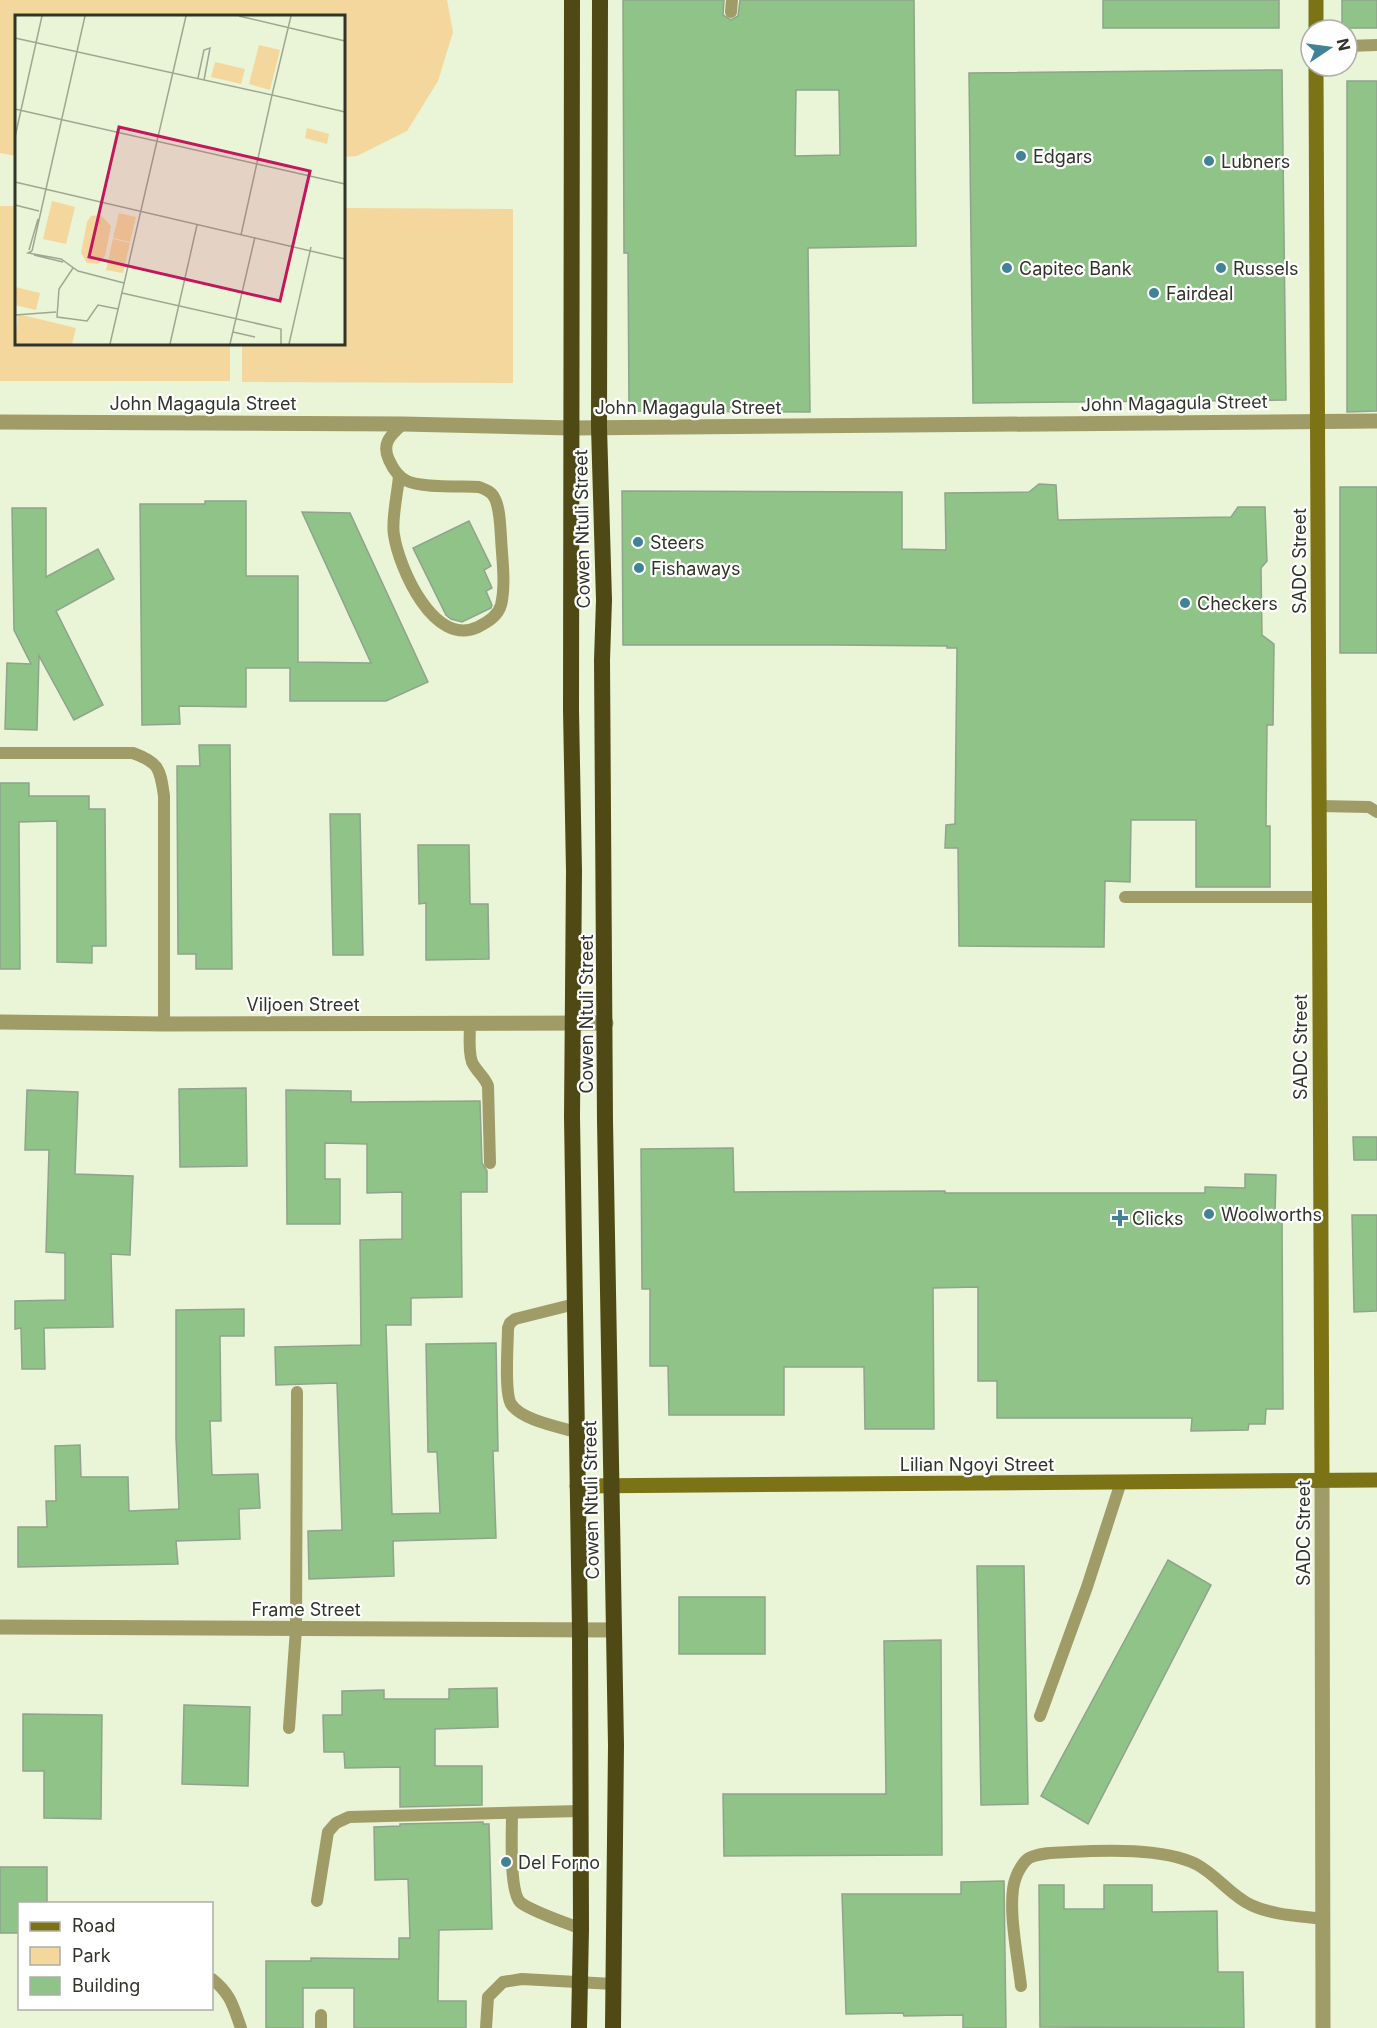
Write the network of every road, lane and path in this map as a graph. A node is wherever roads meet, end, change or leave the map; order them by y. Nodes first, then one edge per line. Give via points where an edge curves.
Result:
1 (572, 0) edge
2 (600, 0) edge
3 (1316, 0) edge
4 (1316, 18) edge
5 (1377, 45) edge
6 (1359, 46) edge
7 (1316, 78) edge
8 (1319, 421) junction
9 (1377, 421) edge
10 (0, 422) edge
11 (403, 424) junction
12 (599, 427) junction
13 (571, 428) junction
14 (399, 476) junction
15 (0, 753) edge
16 (1319, 806) junction
17 (1377, 812) edge
18 (1125, 897) dead end
19 (1319, 897) junction
20 (0, 1022) edge
21 (470, 1023) junction
22 (573, 1023) junction
23 (606, 1023) junction
24 (164, 1024) junction
25 (490, 1163) dead end
26 (575, 1304) junction
27 (297, 1392) dead end
28 (576, 1431) junction
29 (1322, 1480) junction
30 (1377, 1480) edge
31 (1121, 1482) junction
32 (576, 1486) junction
33 (610, 1486) junction
34 (0, 1627) edge
35 (296, 1629) junction
36 (579, 1630) junction
37 (613, 1630) junction
38 (1040, 1716) dead end
39 (289, 1728) dead end
40 (580, 1810) junction
41 (512, 1814) junction
42 (318, 1901) dead end
43 (1323, 1919) junction
44 (580, 1929) junction
45 (213, 1980) edge
46 (580, 1983) junction
47 (613, 1984) junction
48 (1021, 1986) dead end
49 (321, 2015) dead end
50 (241, 2028) edge
51 (321, 2028) edge
52 (486, 2028) edge
53 (579, 2028) edge
54 (613, 2028) edge
55 (1323, 2028) edge

1 - 13 highway, Cowen Ntuli Street
2 - 12 highway, Cowen Ntuli Street
3 - 4 main road
5 - 6 lane
7 - 8 main road, SADC Street
8 - 9 street, John Magagula Street
8 - 12 street, John Magagula Street
8 - 16 main road, SADC Street
10 - 11 street, John Magagula Street
11 - 13 street, John Magagula Street
11 - 14 lane via 388,437 386,444
12 - 13 street, John Magagula Street
12 - 23 highway, Cowen Ntuli Street
13 - 22 highway, Cowen Ntuli Street
14 - 14 lane via 409,482 478,488 494,496 501,527 503,590 498,613 490,620 468,630 452,630 430,613 418,595 393,533
15 - 24 lane via 133,753 151,759 161,773
16 - 17 lane via 1369,807
16 - 19 main road, SADC Street
18 - 19 lane
19 - 29 main road, SADC Street
20 - 24 street, Viljoen Street
21 - 22 street, Viljoen Street
21 - 24 street, Viljoen Street
21 - 25 lane via 471,1057 488,1086
22 - 23 street, Viljoen Street
22 - 26 highway, Cowen Ntuli Street
23 - 33 highway, Cowen Ntuli Street
26 - 28 highway, Cowen Ntuli Street
26 - 28 lane via 515,1319 507,1328 508,1393 512,1406 536,1420
27 - 35 lane
28 - 32 highway, Cowen Ntuli Street
29 - 30 main road, Lilian Ngoyi Street
29 - 31 main road, Lilian Ngoyi Street
29 - 43 street, SADC Street
31 - 33 main road, Lilian Ngoyi Street
31 - 38 lane
32 - 33 main road, Lilian Ngoyi Street
32 - 36 highway, Cowen Ntuli Street
33 - 37 highway, Cowen Ntuli Street
34 - 35 street, Frame Street
35 - 36 street, Frame Street
35 - 39 lane
36 - 37 street, Frame Street
36 - 40 highway, Cowen Ntuli Street
37 - 47 highway, Cowen Ntuli Street
40 - 41 lane
40 - 44 highway, Cowen Ntuli Street
41 - 42 lane via 349,1817 328,1832
41 - 44 lane via 513,1888 520,1901
43 - 48 lane via 1251,1905 1213,1874 1169,1856 1105,1851 1041,1854 1027,1859 1016,1877 1011,1898
43 - 55 street, SADC Street
44 - 46 highway, Cowen Ntuli Street
45 - 50 lane via 224,1988
46 - 47 lane
46 - 52 lane via 522,1979 503,1982 488,1997
46 - 53 highway, Cowen Ntuli Street
47 - 54 highway, Cowen Ntuli Street
49 - 51 lane

